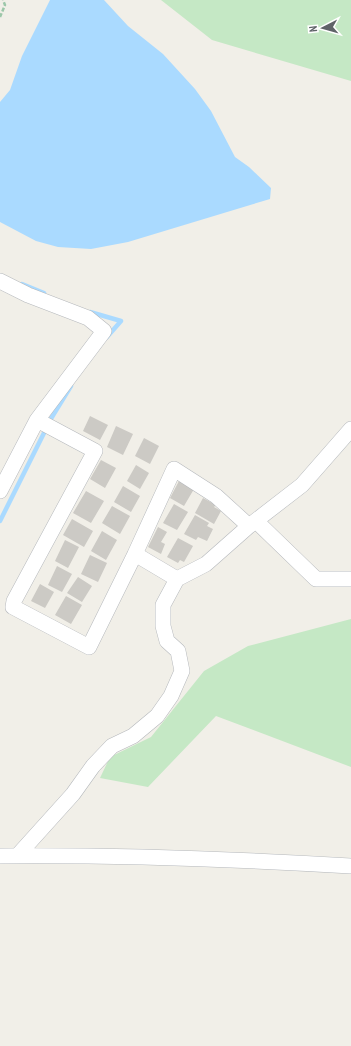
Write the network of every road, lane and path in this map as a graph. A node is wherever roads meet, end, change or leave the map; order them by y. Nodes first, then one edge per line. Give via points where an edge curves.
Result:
1 (3, 0) edge
2 (0, 17) edge
3 (0, 281) edge
4 (38, 421) junction
5 (351, 429) edge
6 (0, 491) edge
7 (252, 523) junction
8 (135, 554) junction
9 (177, 579) junction
10 (351, 579) edge
11 (0, 856) edge
12 (18, 856) junction
13 (351, 866) edge

1 - 2 path via 5,5
3 - 4 street via 28,295 88,318 104,331
4 - 6 street
4 - 8 street via 95,451 13,607 89,648
5 - 7 street via 302,485
7 - 8 street via 174,469
7 - 9 street via 206,564
7 - 10 street via 316,579
8 - 9 street
9 - 12 street via 163,605 163,626 167,641 178,651 182,671 171,696 157,716 133,736 112,746
11 - 12 street
12 - 13 street via 286,862

